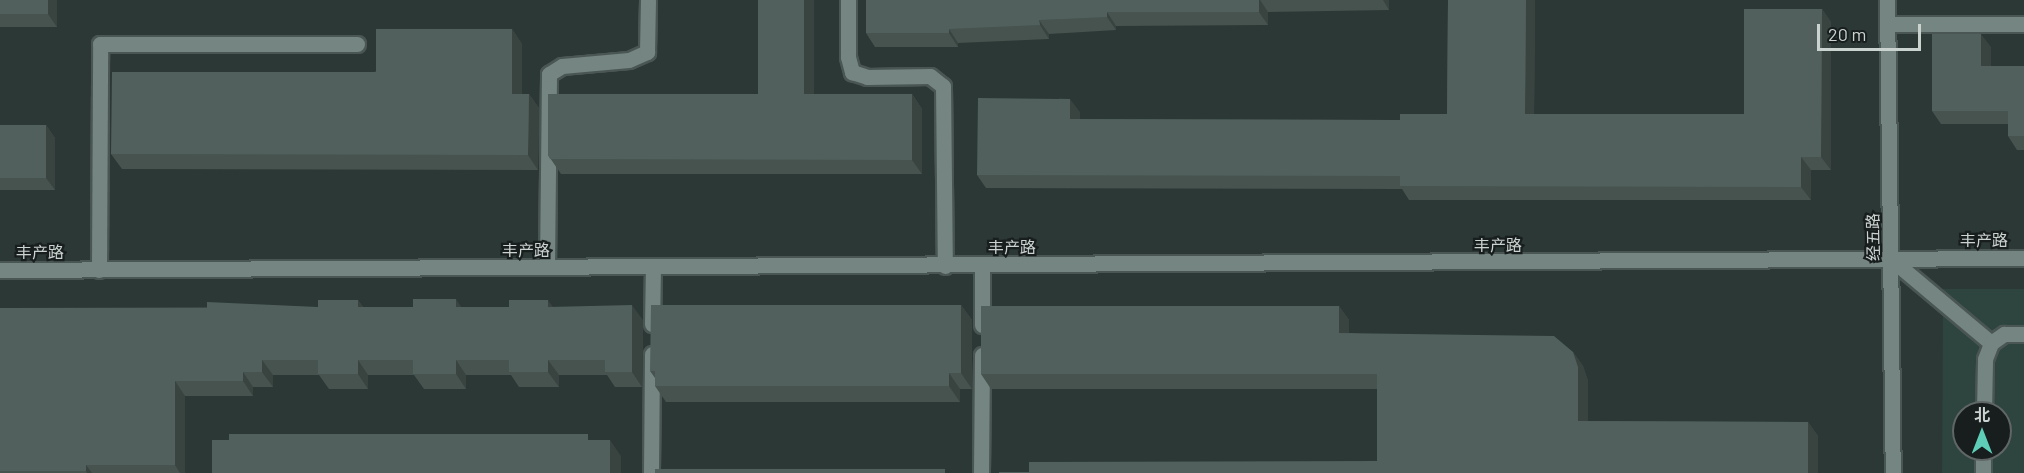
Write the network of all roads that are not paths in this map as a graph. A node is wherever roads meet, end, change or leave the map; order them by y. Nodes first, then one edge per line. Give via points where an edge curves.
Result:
1 (648, 0) edge
2 (848, 0) edge
3 (1887, 0) edge
4 (1888, 24) junction
5 (2024, 24) edge
6 (357, 44) dead end
7 (2024, 258) edge
8 (1891, 259) junction
9 (982, 265) junction
10 (945, 266) junction
11 (547, 267) junction
12 (653, 267) junction
13 (0, 270) edge
14 (99, 270) junction
15 (2024, 334) edge
16 (1991, 343) junction
17 (1984, 401) edge
18 (651, 473) edge
19 (981, 473) edge
20 (1893, 473) edge

1 - 11 street via 647,52 629,60 562,66 549,74
2 - 10 street via 848,57 852,72 867,78 930,76 943,86
3 - 4 street, 经五路
4 - 5 street
4 - 8 street, 经五路
6 - 14 street via 100,44
7 - 8 street, 丰产路
8 - 9 street, 丰产路
8 - 16 street
8 - 20 street, 经五路
9 - 10 street, 丰产路
9 - 19 street
10 - 12 street, 丰产路
11 - 12 street, 丰产路
11 - 14 street, 丰产路
12 - 18 street
13 - 14 street, 丰产路
15 - 16 street via 2004,334
16 - 17 street via 1985,359

